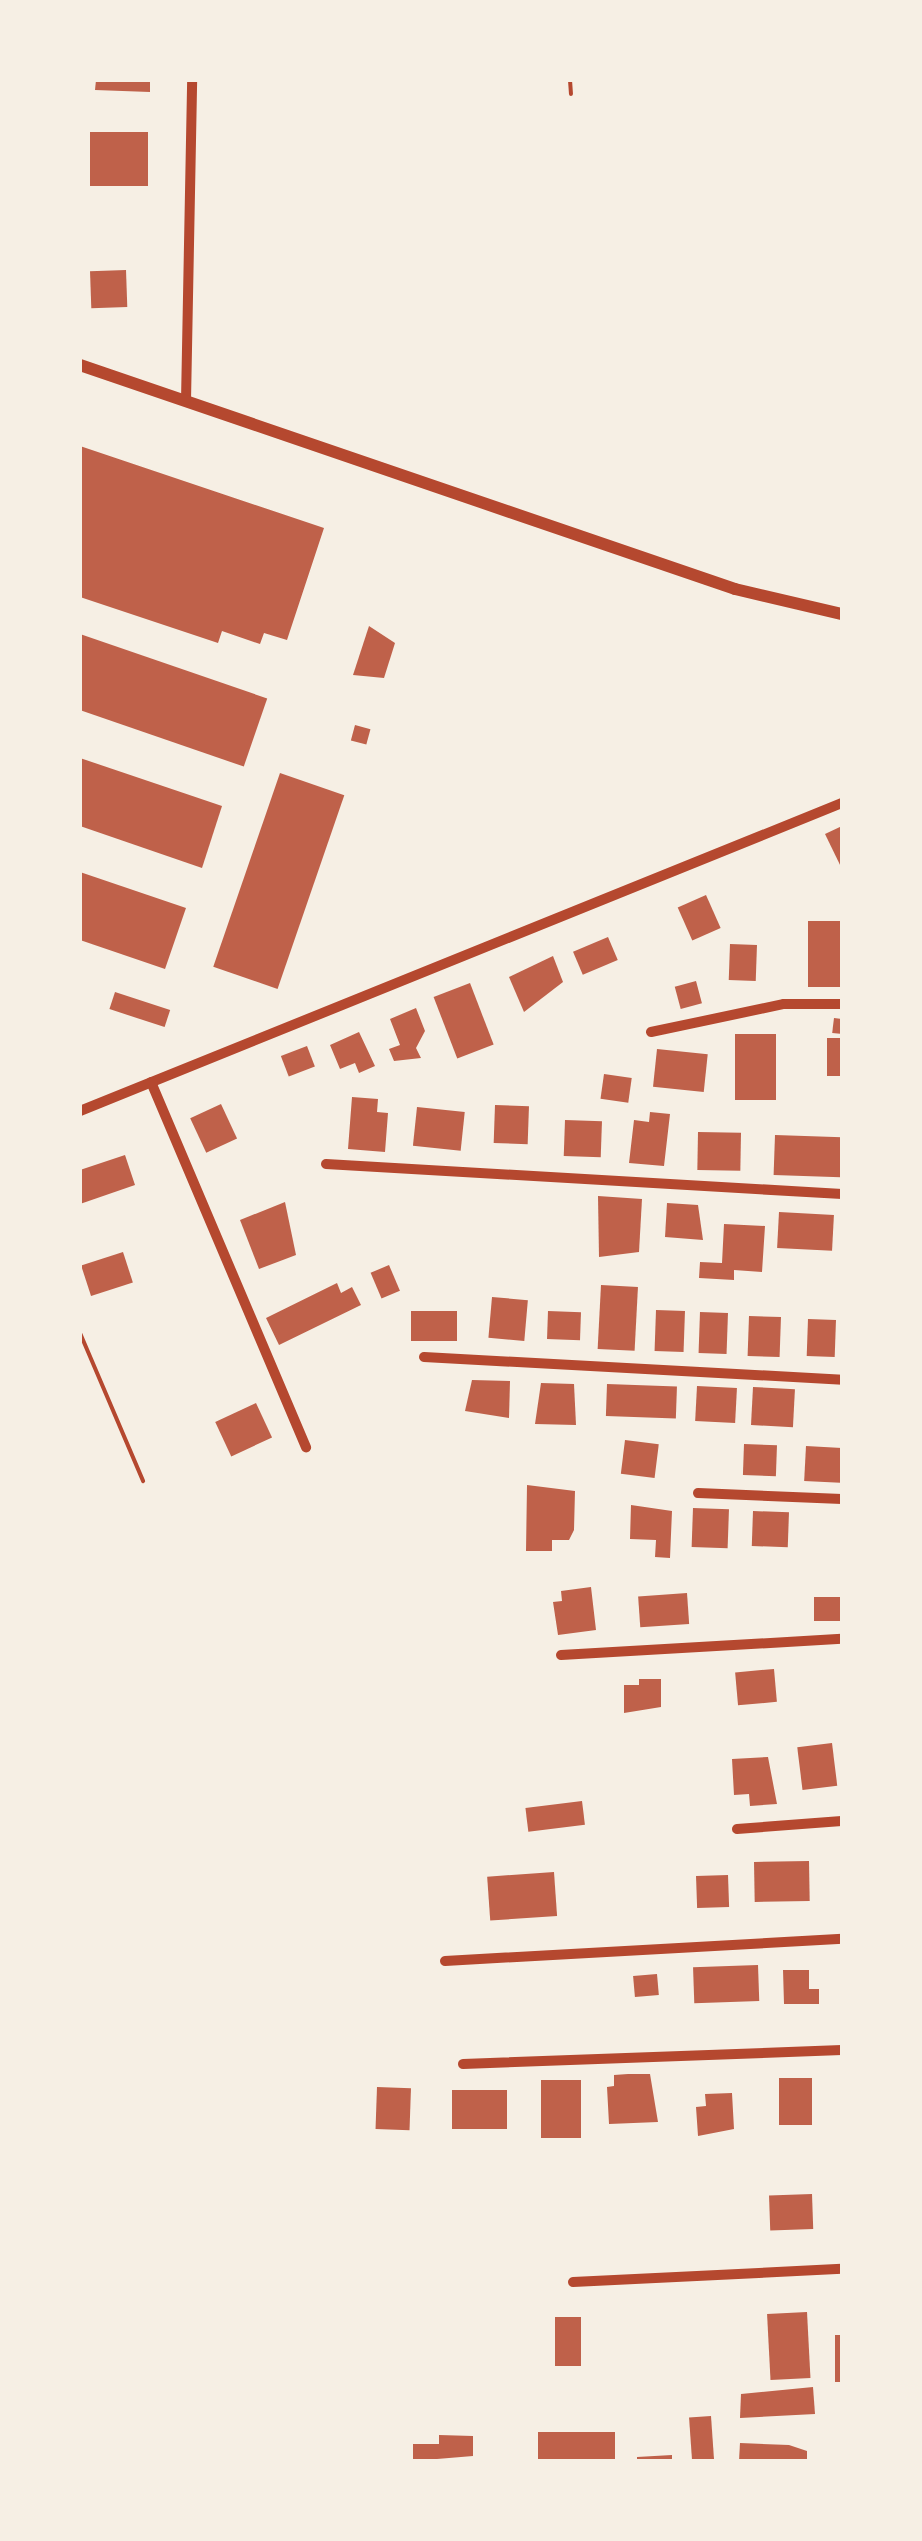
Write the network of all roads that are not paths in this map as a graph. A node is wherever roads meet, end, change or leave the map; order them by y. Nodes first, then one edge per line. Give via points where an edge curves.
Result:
1 (192, 80) edge
2 (80, 365) edge
3 (186, 400) junction
4 (842, 614) edge
5 (842, 803) edge
6 (842, 1004) edge
7 (651, 1032) dead end
8 (151, 1082) junction
9 (80, 1110) edge
10 (326, 1164) dead end
11 (842, 1194) edge
12 (424, 1358) dead end
13 (842, 1380) edge
14 (306, 1447) dead end
15 (698, 1493) dead end
16 (842, 1499) edge
17 (842, 1639) edge
18 (561, 1654) dead end
19 (842, 1821) edge
20 (737, 1829) dead end
21 (842, 1939) edge
22 (445, 1961) dead end
23 (842, 2050) edge
24 (463, 2064) dead end
25 (842, 2270) edge
26 (573, 2282) dead end

1 - 3 street
2 - 3 street
3 - 4 street via 735,589
5 - 8 street
6 - 7 street via 784,1004
8 - 9 street
8 - 14 street
10 - 11 street
12 - 13 street
15 - 16 street
17 - 18 street
19 - 20 street
21 - 22 street
23 - 24 street
25 - 26 street

